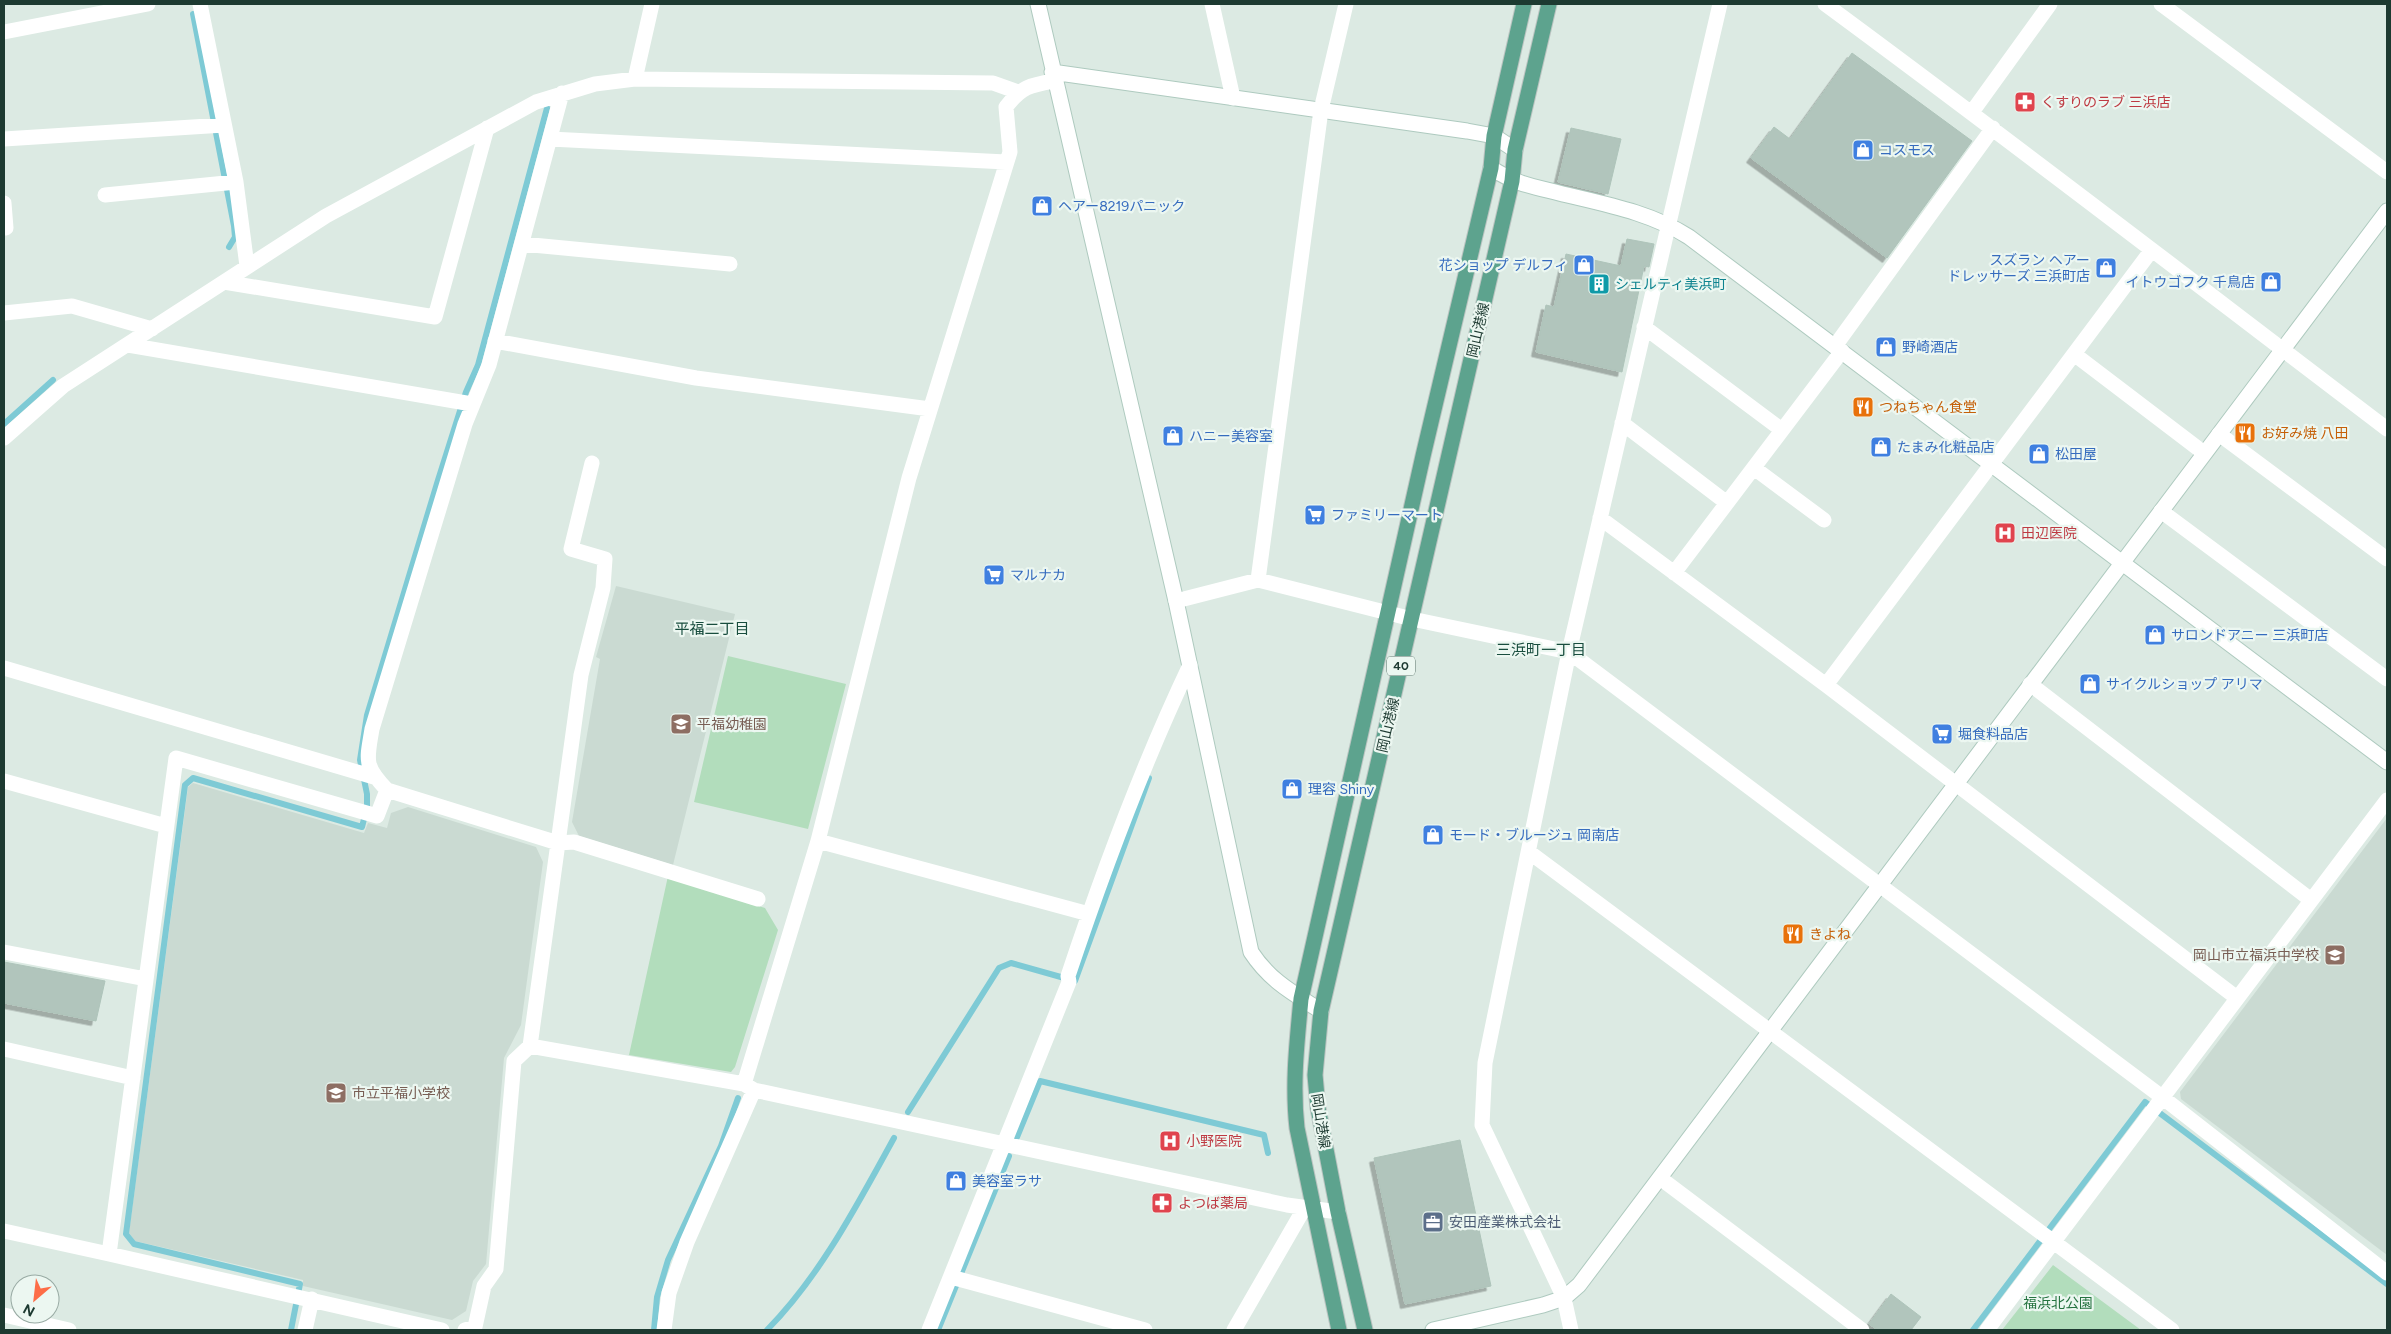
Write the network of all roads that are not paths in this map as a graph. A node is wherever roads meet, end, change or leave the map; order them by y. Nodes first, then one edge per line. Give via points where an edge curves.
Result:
1 (148, 4) edge
2 (200, 4) edge
3 (652, 4) edge
4 (1038, 4) edge
5 (1212, 4) edge
6 (1346, 4) edge
7 (1524, 4) edge
8 (1549, 4) edge
9 (1720, 4) edge
10 (1826, 4) edge
11 (2050, 4) edge
12 (2161, 4) edge
13 (4, 32) edge
14 (1053, 76) junction
15 (635, 79) junction
16 (1018, 92) junction
17 (562, 93) junction
18 (1233, 98) junction
19 (1321, 110) junction
20 (1972, 112) junction
21 (218, 125) junction
22 (487, 128) junction
23 (1992, 128) junction
24 (1494, 136) junction
25 (550, 138) junction
26 (4, 139) edge
27 (1515, 150) junction
28 (1006, 162) junction
29 (1491, 168) junction
30 (2387, 172) edge
31 (1512, 181) junction
32 (229, 183) junction
33 (105, 194) dead end
34 (4, 205) edge
35 (2387, 211) edge
36 (1668, 224) junction
37 (6, 228) dead end
38 (522, 244) junction
39 (2151, 251) junction
40 (730, 264) dead end
41 (247, 266) junction
42 (224, 282) junction
43 (4, 313) edge
44 (1644, 327) junction
45 (152, 329) junction
46 (495, 340) junction
47 (128, 345) junction
48 (1838, 349) junction
49 (2282, 349) junction
50 (2074, 354) junction
51 (465, 403) junction
52 (930, 408) junction
53 (1622, 423) junction
54 (2387, 429) edge
55 (1782, 430) junction
56 (2219, 434) junction
57 (4, 438) edge
58 (2204, 453) junction
59 (592, 463) dead end
60 (1992, 464) junction
61 (1754, 468) junction
62 (1727, 503) junction
63 (2161, 512) junction
64 (1600, 518) junction
65 (1824, 520) dead end
66 (2387, 559) edge
67 (2122, 562) junction
68 (1674, 573) junction
69 (1258, 580) junction
70 (1176, 601) junction
71 (1388, 612) junction
72 (1412, 619) junction
73 (1569, 652) junction
74 (1190, 666) junction
75 (4, 668) edge
76 (2387, 679) edge
77 (2030, 684) junction
78 (1826, 685) junction
79 (2387, 762) edge
80 (367, 774) junction
81 (4, 781) edge
82 (1955, 784) junction
83 (386, 790) junction
84 (2387, 800) edge
85 (166, 826) junction
86 (818, 841) junction
87 (558, 843) junction
88 (1529, 852) junction
89 (1879, 886) junction
90 (758, 899) dead end
91 (2311, 900) junction
92 (1089, 914) junction
93 (4, 952) edge
94 (146, 978) junction
95 (1301, 998) junction
96 (2238, 998) junction
97 (1322, 1011) junction
98 (1770, 1031) junction
99 (530, 1046) junction
100 (4, 1049) edge
101 (132, 1078) junction
102 (749, 1087) junction
103 (2156, 1104) junction
104 (1005, 1144) junction
105 (1660, 1178) junction
106 (1309, 1208) junction
107 (1338, 1212) junction
108 (4, 1231) edge
109 (2047, 1238) junction
110 (110, 1254) junction
111 (2387, 1273) edge
112 (957, 1279) junction
113 (302, 1297) junction
114 (1564, 1298) junction
115 (4, 1315) edge
116 (69, 1330) edge
117 (306, 1330) edge
118 (442, 1330) edge
119 (465, 1330) edge
120 (664, 1330) edge
121 (929, 1330) edge
122 (1145, 1330) edge
123 (1234, 1330) edge
124 (1339, 1330) edge
125 (1365, 1330) edge
126 (1433, 1330) edge
127 (1571, 1330) edge
128 (1862, 1330) edge
129 (1987, 1330) edge
130 (2172, 1330) edge

1 - 13 street
2 - 21 street
3 - 15 street
4 - 14 street
5 - 18 street
6 - 19 street
7 - 24 main road, 岡山港線 / 40
8 - 27 main road, 岡山港線 / 40
9 - 36 street
10 - 20 street
11 - 20 street
12 - 30 street
14 - 16 street
14 - 18 street
14 - 70 street
15 - 16 street via 994,83
15 - 17 street via 595,84
16 - 28 street via 1006,107 1010,152
17 - 22 street via 536,102
17 - 25 street
18 - 19 street
19 - 24 street
19 - 69 street
20 - 23 street
21 - 26 street
21 - 32 street
22 - 41 street via 326,216
22 - 42 street via 435,317
23 - 39 street
23 - 48 street
24 - 27 street
24 - 29 main road, 岡山港線 / 40
25 - 28 street
25 - 38 street
27 - 31 main road, 岡山港線 / 40
28 - 52 street
29 - 31 street
29 - 71 main road, 岡山港線 / 40
31 - 36 street via 1638,213
31 - 72 main road, 岡山港線 / 40
32 - 33 street
32 - 41 street
34 - 37 street
35 - 49 street
36 - 44 street
36 - 48 street via 1716,256
38 - 40 street
38 - 46 street
39 - 49 street
39 - 50 street
41 - 42 street
42 - 45 street
43 - 45 street via 72,306
44 - 53 street
44 - 55 street
45 - 47 street
46 - 51 street via 489,365
46 - 52 street via 696,378
47 - 51 street
47 - 57 street via 63,386
48 - 55 street
48 - 60 street
49 - 54 street
49 - 56 street
50 - 58 street
50 - 60 street
51 - 80 street via 372,728
52 - 86 street via 909,478
53 - 62 street
53 - 64 street
55 - 61 street
56 - 58 street
56 - 66 street
58 - 63 street
59 - 87 street via 571,549 604,559 602,588 581,675
60 - 67 street
60 - 78 street
61 - 62 street
61 - 65 street
62 - 68 street
63 - 67 street
63 - 76 street
64 - 68 street
64 - 73 street
67 - 77 street
67 - 79 street
68 - 78 street
69 - 70 street
69 - 71 street
70 - 74 street
71 - 72 street
71 - 95 main road, 岡山港線 / 40
72 - 73 street
72 - 97 main road, 岡山港線 / 40
73 - 88 street
73 - 89 street
74 - 92 street via 1155,738
74 - 95 street via 1251,952 1262,970
75 - 80 street
77 - 82 street
77 - 91 street
78 - 82 street
80 - 83 street
81 - 85 street
82 - 89 street
82 - 96 street
83 - 85 street via 377,816 176,758
83 - 87 street
84 - 91 street
85 - 94 street
86 - 92 street
86 - 102 street
87 - 90 street via 574,842
87 - 99 street
88 - 98 street
88 - 114 street via 1485,1063 1482,1125
89 - 98 street
89 - 103 street
91 - 96 street
92 - 104 street via 1068,979
93 - 94 street
94 - 101 street
95 - 97 street
95 - 106 main road, 岡山港線 / 40 via 1294,1100
96 - 103 street
97 - 107 main road, 岡山港線 / 40 via 1315,1075 1318,1108
98 - 105 street
98 - 109 street
99 - 102 street
99 - 119 street via 514,1061 496,1268 484,1286 475,1327
100 - 101 street
101 - 110 street
102 - 104 street
102 - 120 street via 669,1293
103 - 109 street
103 - 111 street
104 - 106 street
104 - 112 street
105 - 114 street via 1579,1285
105 - 128 street
106 - 107 street
106 - 123 street
106 - 124 main road, 岡山港線 / 40
107 - 125 main road, 岡山港線 / 40
108 - 110 street
109 - 129 street
109 - 130 street
110 - 113 street
112 - 121 street
112 - 122 street
113 - 117 street
113 - 118 street
114 - 126 street
114 - 127 street
115 - 116 street

